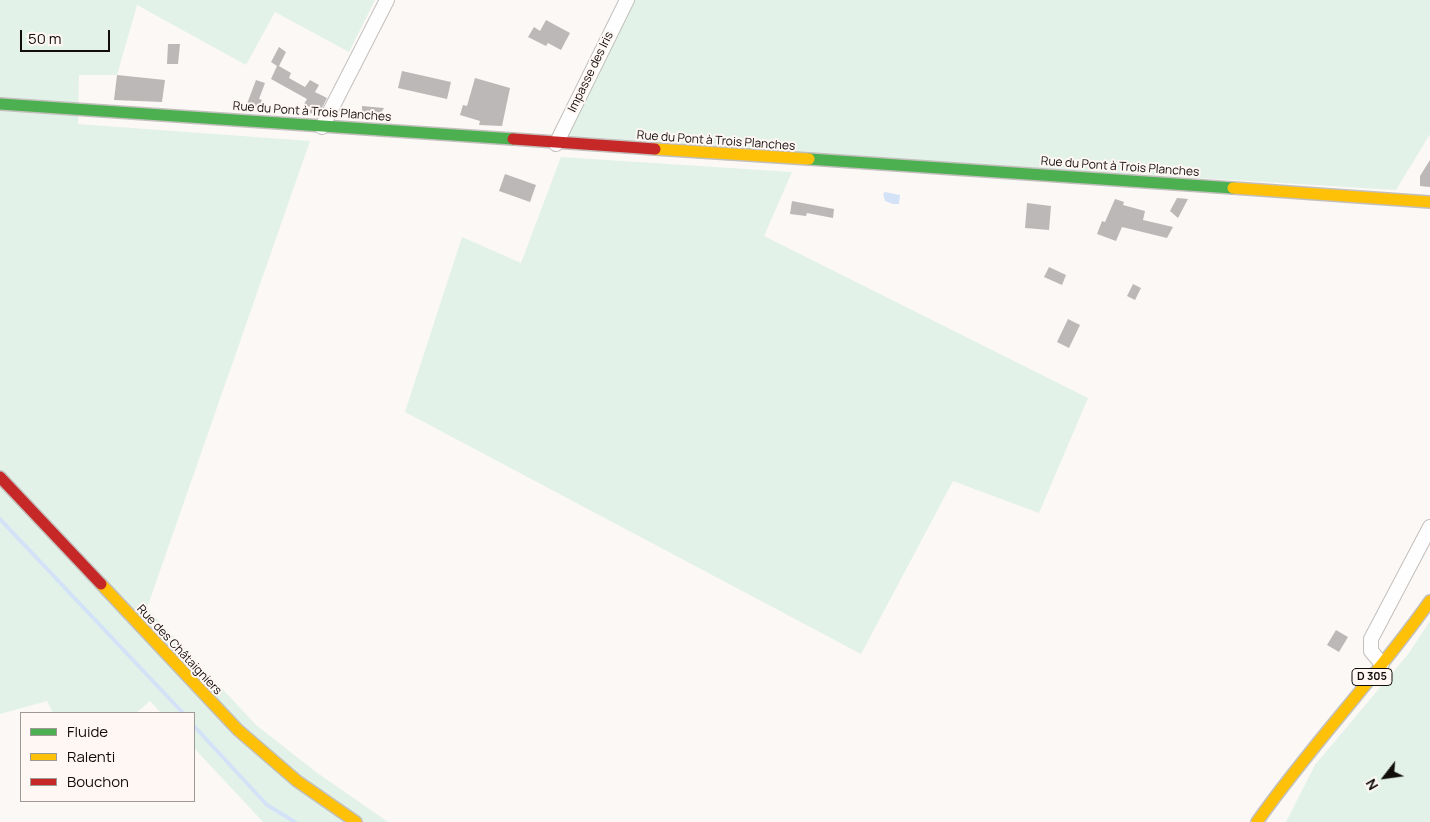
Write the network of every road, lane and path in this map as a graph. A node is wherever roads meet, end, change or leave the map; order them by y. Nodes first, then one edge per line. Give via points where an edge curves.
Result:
1 (387, 0) edge
2 (627, 0) edge
3 (0, 104) edge
4 (322, 127) junction
5 (556, 144) junction
6 (1430, 202) edge
7 (0, 477) edge
8 (1430, 527) edge
9 (1430, 602) edge
10 (1382, 664) junction
11 (356, 822) edge
12 (1257, 822) edge

1 - 4 street
2 - 5 street, Impasse des Iris
3 - 4 street, Rue du Pont à Trois Planches
4 - 5 street, Rue du Pont à Trois Planches
5 - 6 street, Rue du Pont à Trois Planches
7 - 11 street, Rue des Châtaigniers via 231,724 297,781
8 - 10 street via 1371,639 1371,651
9 - 10 street, D 305
10 - 12 street, D 305

